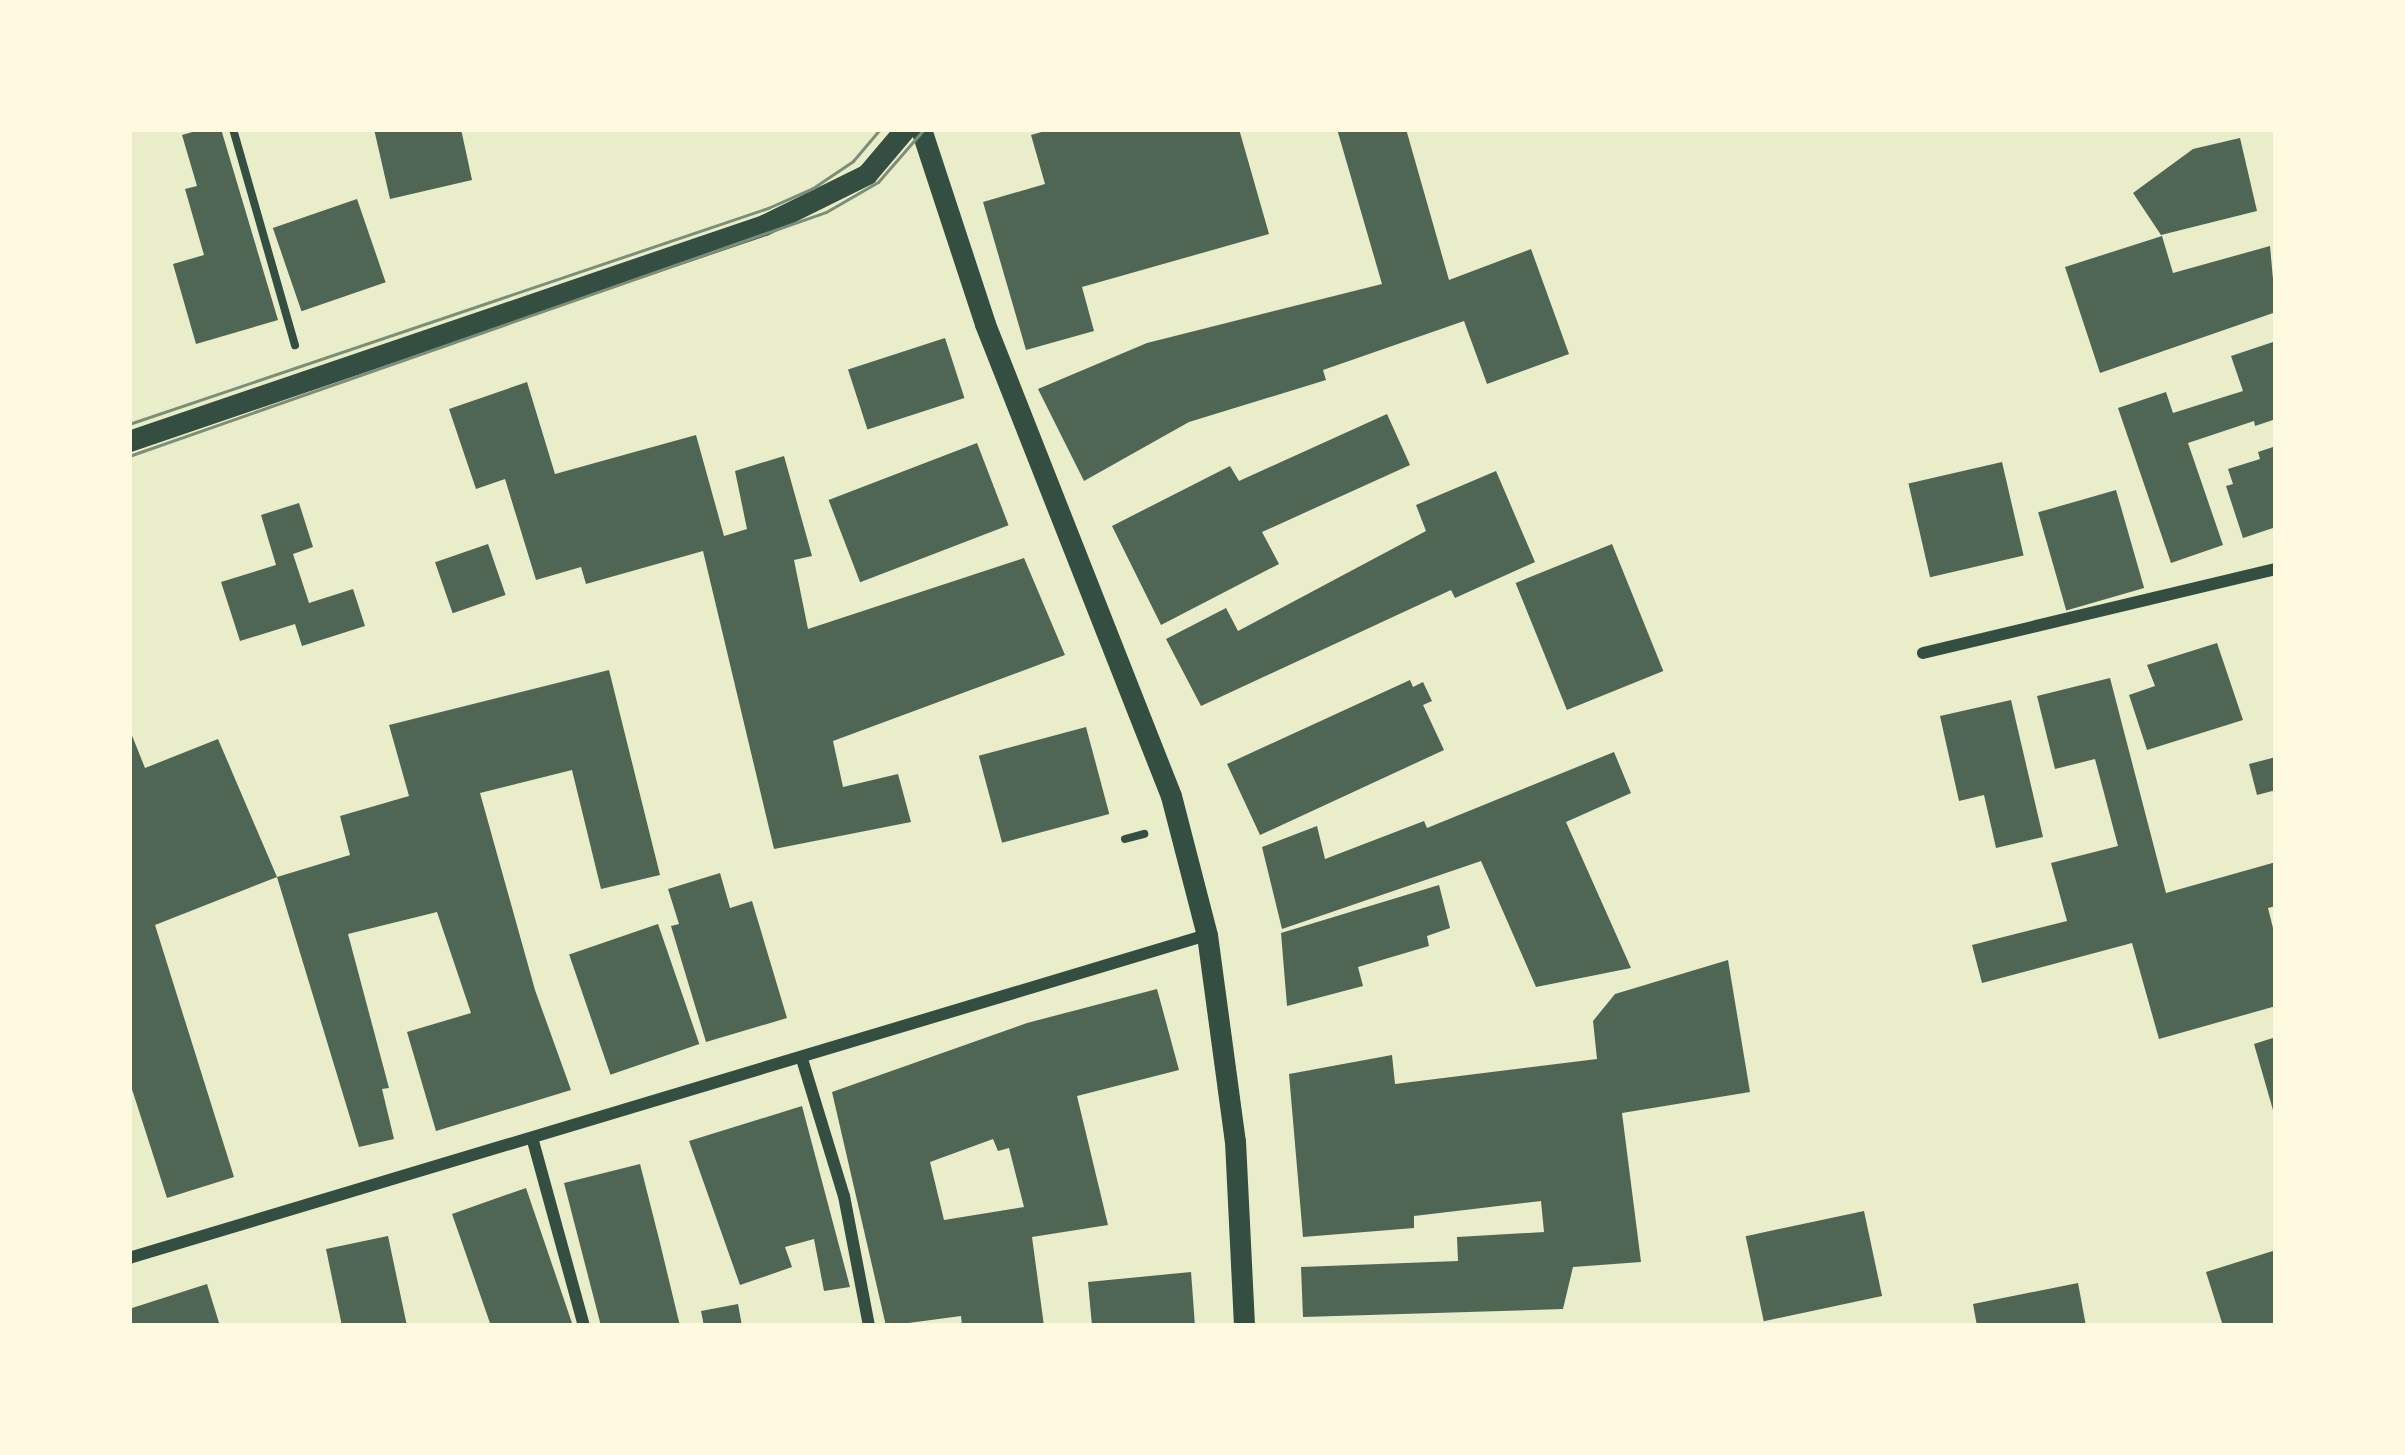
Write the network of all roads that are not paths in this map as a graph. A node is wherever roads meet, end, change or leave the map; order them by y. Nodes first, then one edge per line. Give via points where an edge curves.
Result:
1 (905, 129) edge
2 (921, 129) edge
3 (129, 441) edge
4 (2276, 569) edge
5 (1923, 652) dead end
6 (1208, 935) junction
7 (802, 1059) junction
8 (533, 1141) junction
9 (129, 1258) edge
10 (584, 1326) edge
11 (869, 1326) edge
12 (1244, 1326) edge

1 - 3 street via 867,174 802,209
2 - 6 street via 985,324 1171,796
4 - 5 street
6 - 7 street
6 - 12 street via 1235,1141
7 - 8 street
7 - 11 street via 844,1196
8 - 9 street
8 - 10 street

